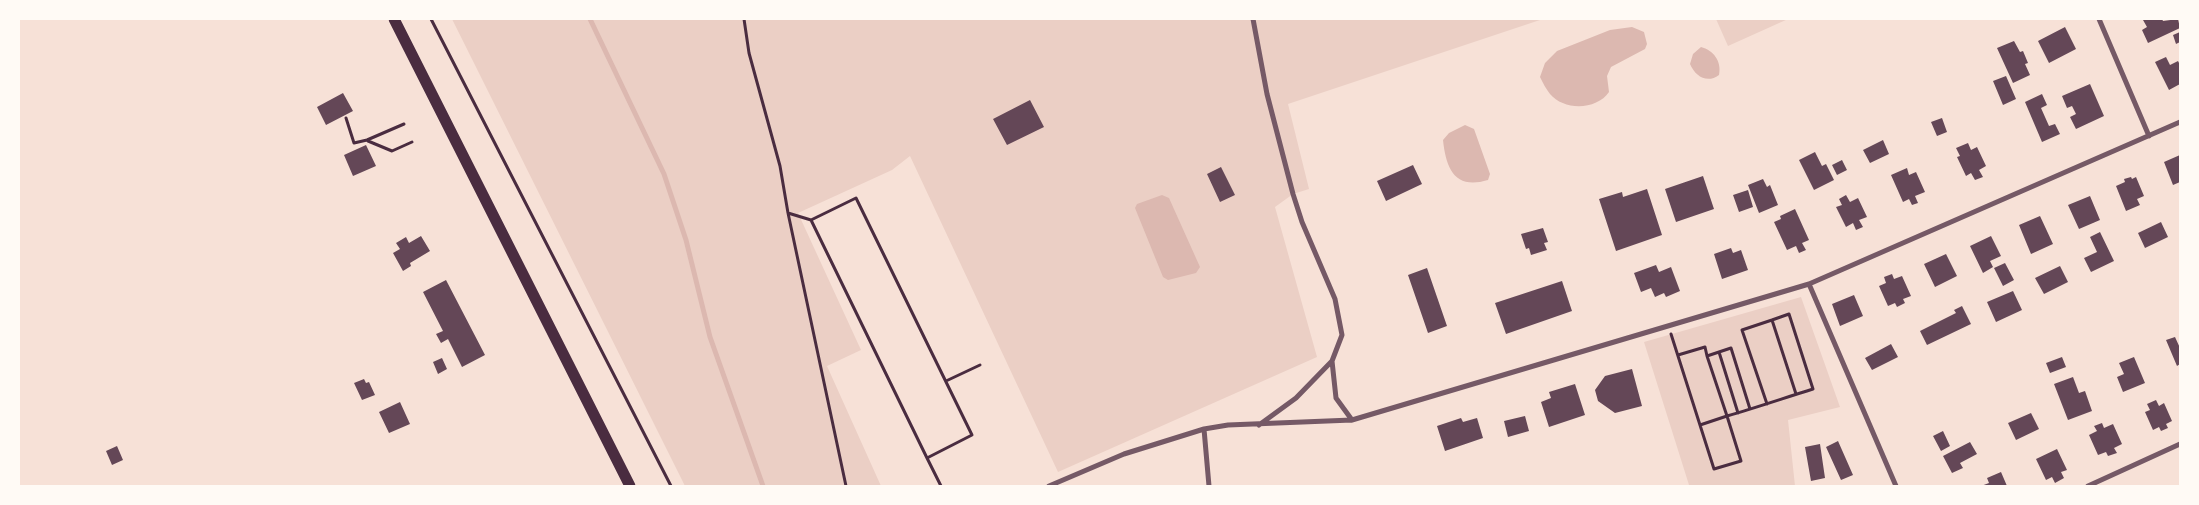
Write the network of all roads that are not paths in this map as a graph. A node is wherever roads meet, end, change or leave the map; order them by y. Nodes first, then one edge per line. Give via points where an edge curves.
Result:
1 (394, 19) edge
2 (1253, 19) edge
3 (2099, 19) edge
4 (2180, 122) edge
5 (2149, 136) junction
6 (1809, 284) junction
7 (1332, 362) junction
8 (1352, 420) junction
9 (1258, 425) junction
10 (1204, 429) junction
11 (2180, 444) edge
12 (630, 486) edge
13 (1049, 486) edge
14 (1209, 486) edge
15 (1896, 486) edge
16 (2088, 486) edge

1 - 12 highway
2 - 7 street via 1267,94 1293,194 1335,299 1342,335
3 - 5 street
4 - 5 street
5 - 6 street
6 - 8 street
6 - 15 street
7 - 8 street via 1336,398
7 - 9 street via 1296,398
8 - 9 street
9 - 10 street
10 - 13 street via 1124,454
10 - 14 street
11 - 16 street

